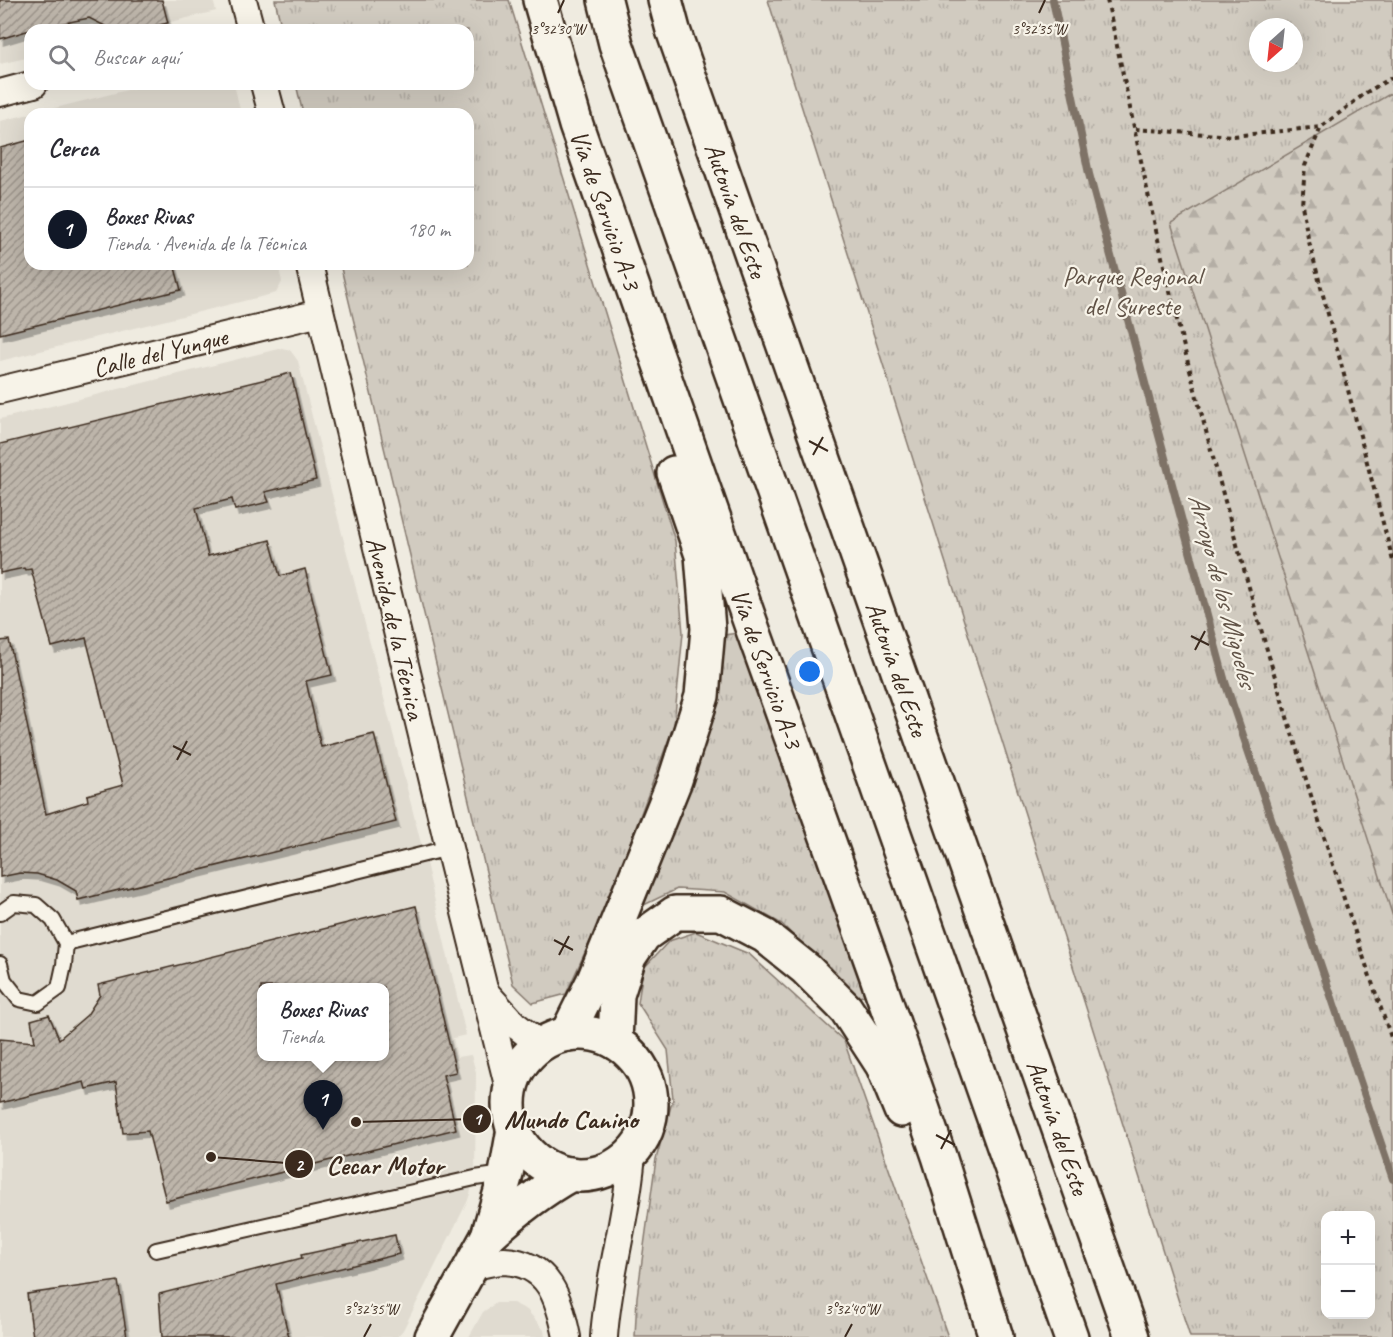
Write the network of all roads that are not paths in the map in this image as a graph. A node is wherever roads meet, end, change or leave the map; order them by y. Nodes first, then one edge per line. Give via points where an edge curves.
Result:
1 (243, 0) edge
2 (540, 0) edge
3 (605, 0) edge
4 (665, 0) edge
5 (249, 24) edge
6 (24, 87) edge
7 (266, 90) edge
8 (0, 93) edge
9 (270, 108) edge
10 (576, 125) junction
11 (310, 270) edge
12 (320, 313) junction
13 (0, 390) edge
14 (449, 848) junction
15 (0, 913) edge
16 (66, 944) junction
17 (0, 964) edge
18 (484, 992) junction
19 (554, 1039) junction
20 (615, 1042) junction
21 (510, 1093) junction
22 (514, 1129) junction
23 (632, 1153) junction
24 (506, 1174) junction
25 (571, 1174) junction
26 (956, 1214) junction
27 (488, 1236) junction
28 (156, 1250) dead end
29 (471, 1266) junction
30 (432, 1337) edge
31 (567, 1337) edge
32 (604, 1337) edge
33 (996, 1337) edge
34 (1071, 1337) edge
35 (1132, 1337) edge

1 - 5 street
2 - 10 main road, Vía de Servicio A-3
3 - 34 main road via 620,55
4 - 35 main road, Autovía del Este via 828,476
6 - 8 street
7 - 9 street
10 - 19 main road via 596,236 702,555 708,628 702,696 675,780 594,980
10 - 26 main road, Vía de Servicio A-3 via 875,971
11 - 12 street, Avenida de la Técnica
12 - 13 street, Calle del Yunque
12 - 14 street, Avenida de la Técnica
14 - 16 lane
14 - 18 street, Avenida de la Técnica
15 - 16 lane via 14,903 36,905 53,920
16 - 17 lane via 59,988 38,1003 19,999 4,981
18 - 19 street, Avenida de la Técnica via 514,1024
18 - 21 street, Avenida de la Técnica
19 - 20 main road via 591,1033
19 - 21 main road via 526,1058
20 - 23 main road via 632,1055 644,1072 651,1093 645,1135
20 - 26 main road via 617,995 629,957 644,935 675,913 720,913 765,936 846,1009 883,1066 915,1148
21 - 22 main road
22 - 24 main road
22 - 25 main road via 536,1159
23 - 25 main road via 593,1174
23 - 32 street
24 - 27 main road
24 - 28 lane
25 - 27 main road via 516,1210
26 - 33 main road, Vía de Servicio A-3
27 - 29 main road
29 - 30 main road
29 - 31 street via 503,1261 530,1267 546,1278 556,1296

